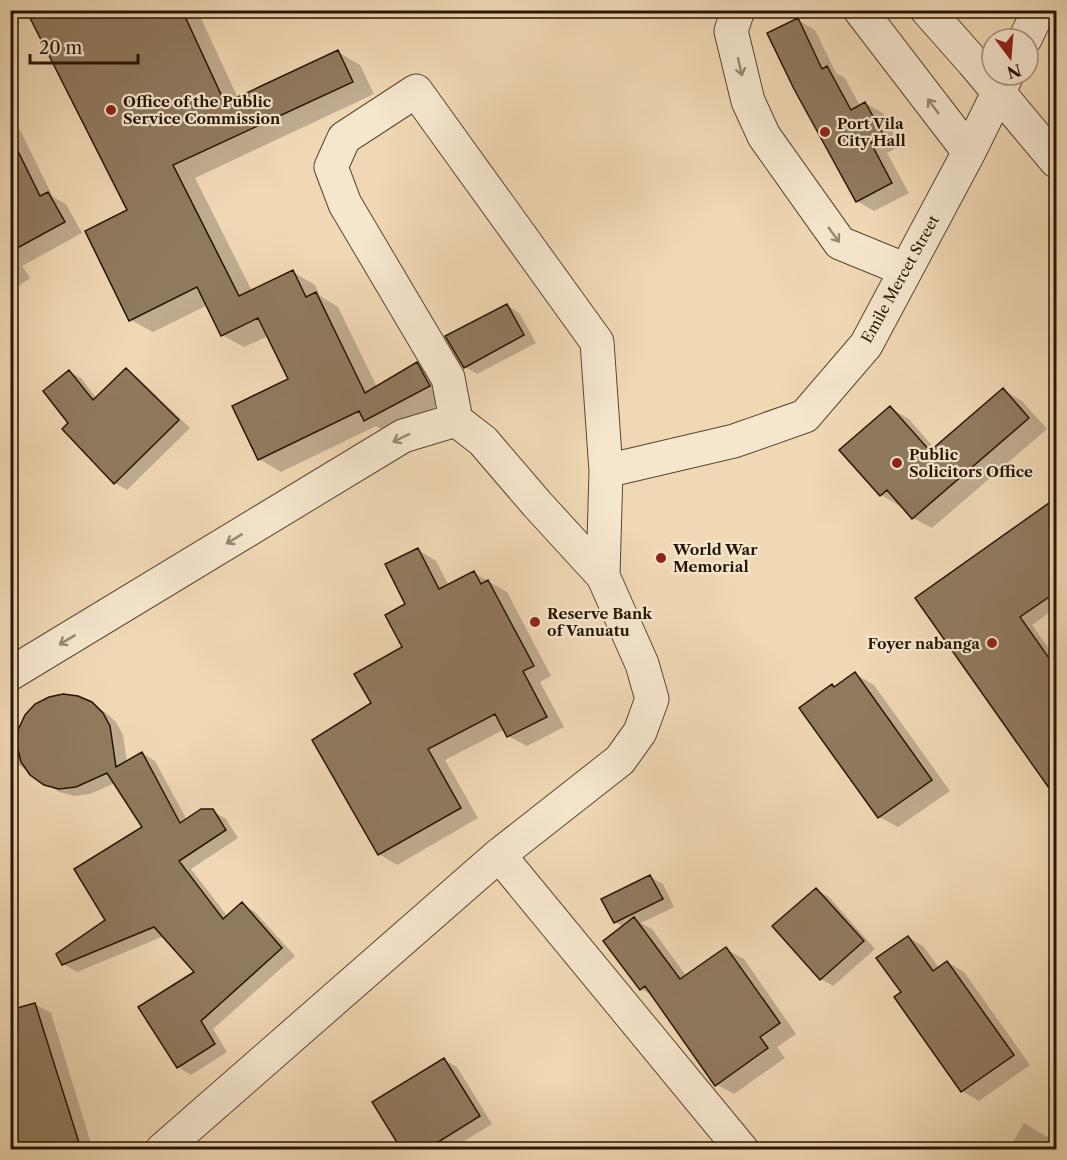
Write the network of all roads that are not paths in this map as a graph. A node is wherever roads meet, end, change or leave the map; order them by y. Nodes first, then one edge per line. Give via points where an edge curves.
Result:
1 (738, 10) edge
2 (860, 10) edge
3 (927, 10) edge
4 (1040, 10) edge
5 (1031, 27) edge
6 (980, 67) edge
7 (1002, 87) edge
8 (1005, 87) edge
9 (969, 152) junction
10 (1056, 161) edge
11 (906, 270) junction
12 (456, 420) junction
13 (606, 471) junction
14 (603, 576) junction
15 (10, 674) edge
16 (499, 855) junction
17 (162, 1149) edge
18 (742, 1149) edge

1 -> 11 street via 731,31 748,101 764,136 840,243
9 -> 2 street
3 - 6 street
4 - 5 street
7 - 9 street, Emile Mercet Street
8 - 10 street
9 - 11 street, Emile Mercet Street
11 - 13 street, Emile Mercet Street via 866,345 805,416 734,441
12 - 13 street via 448,378 345,204 331,167 344,138 416,91 597,342
12 - 14 street via 483,441
12 -> 15 street via 403,436
13 - 14 street
14 - 16 street via 642,664 652,699 640,732 620,760
16 - 17 street
16 - 18 street

